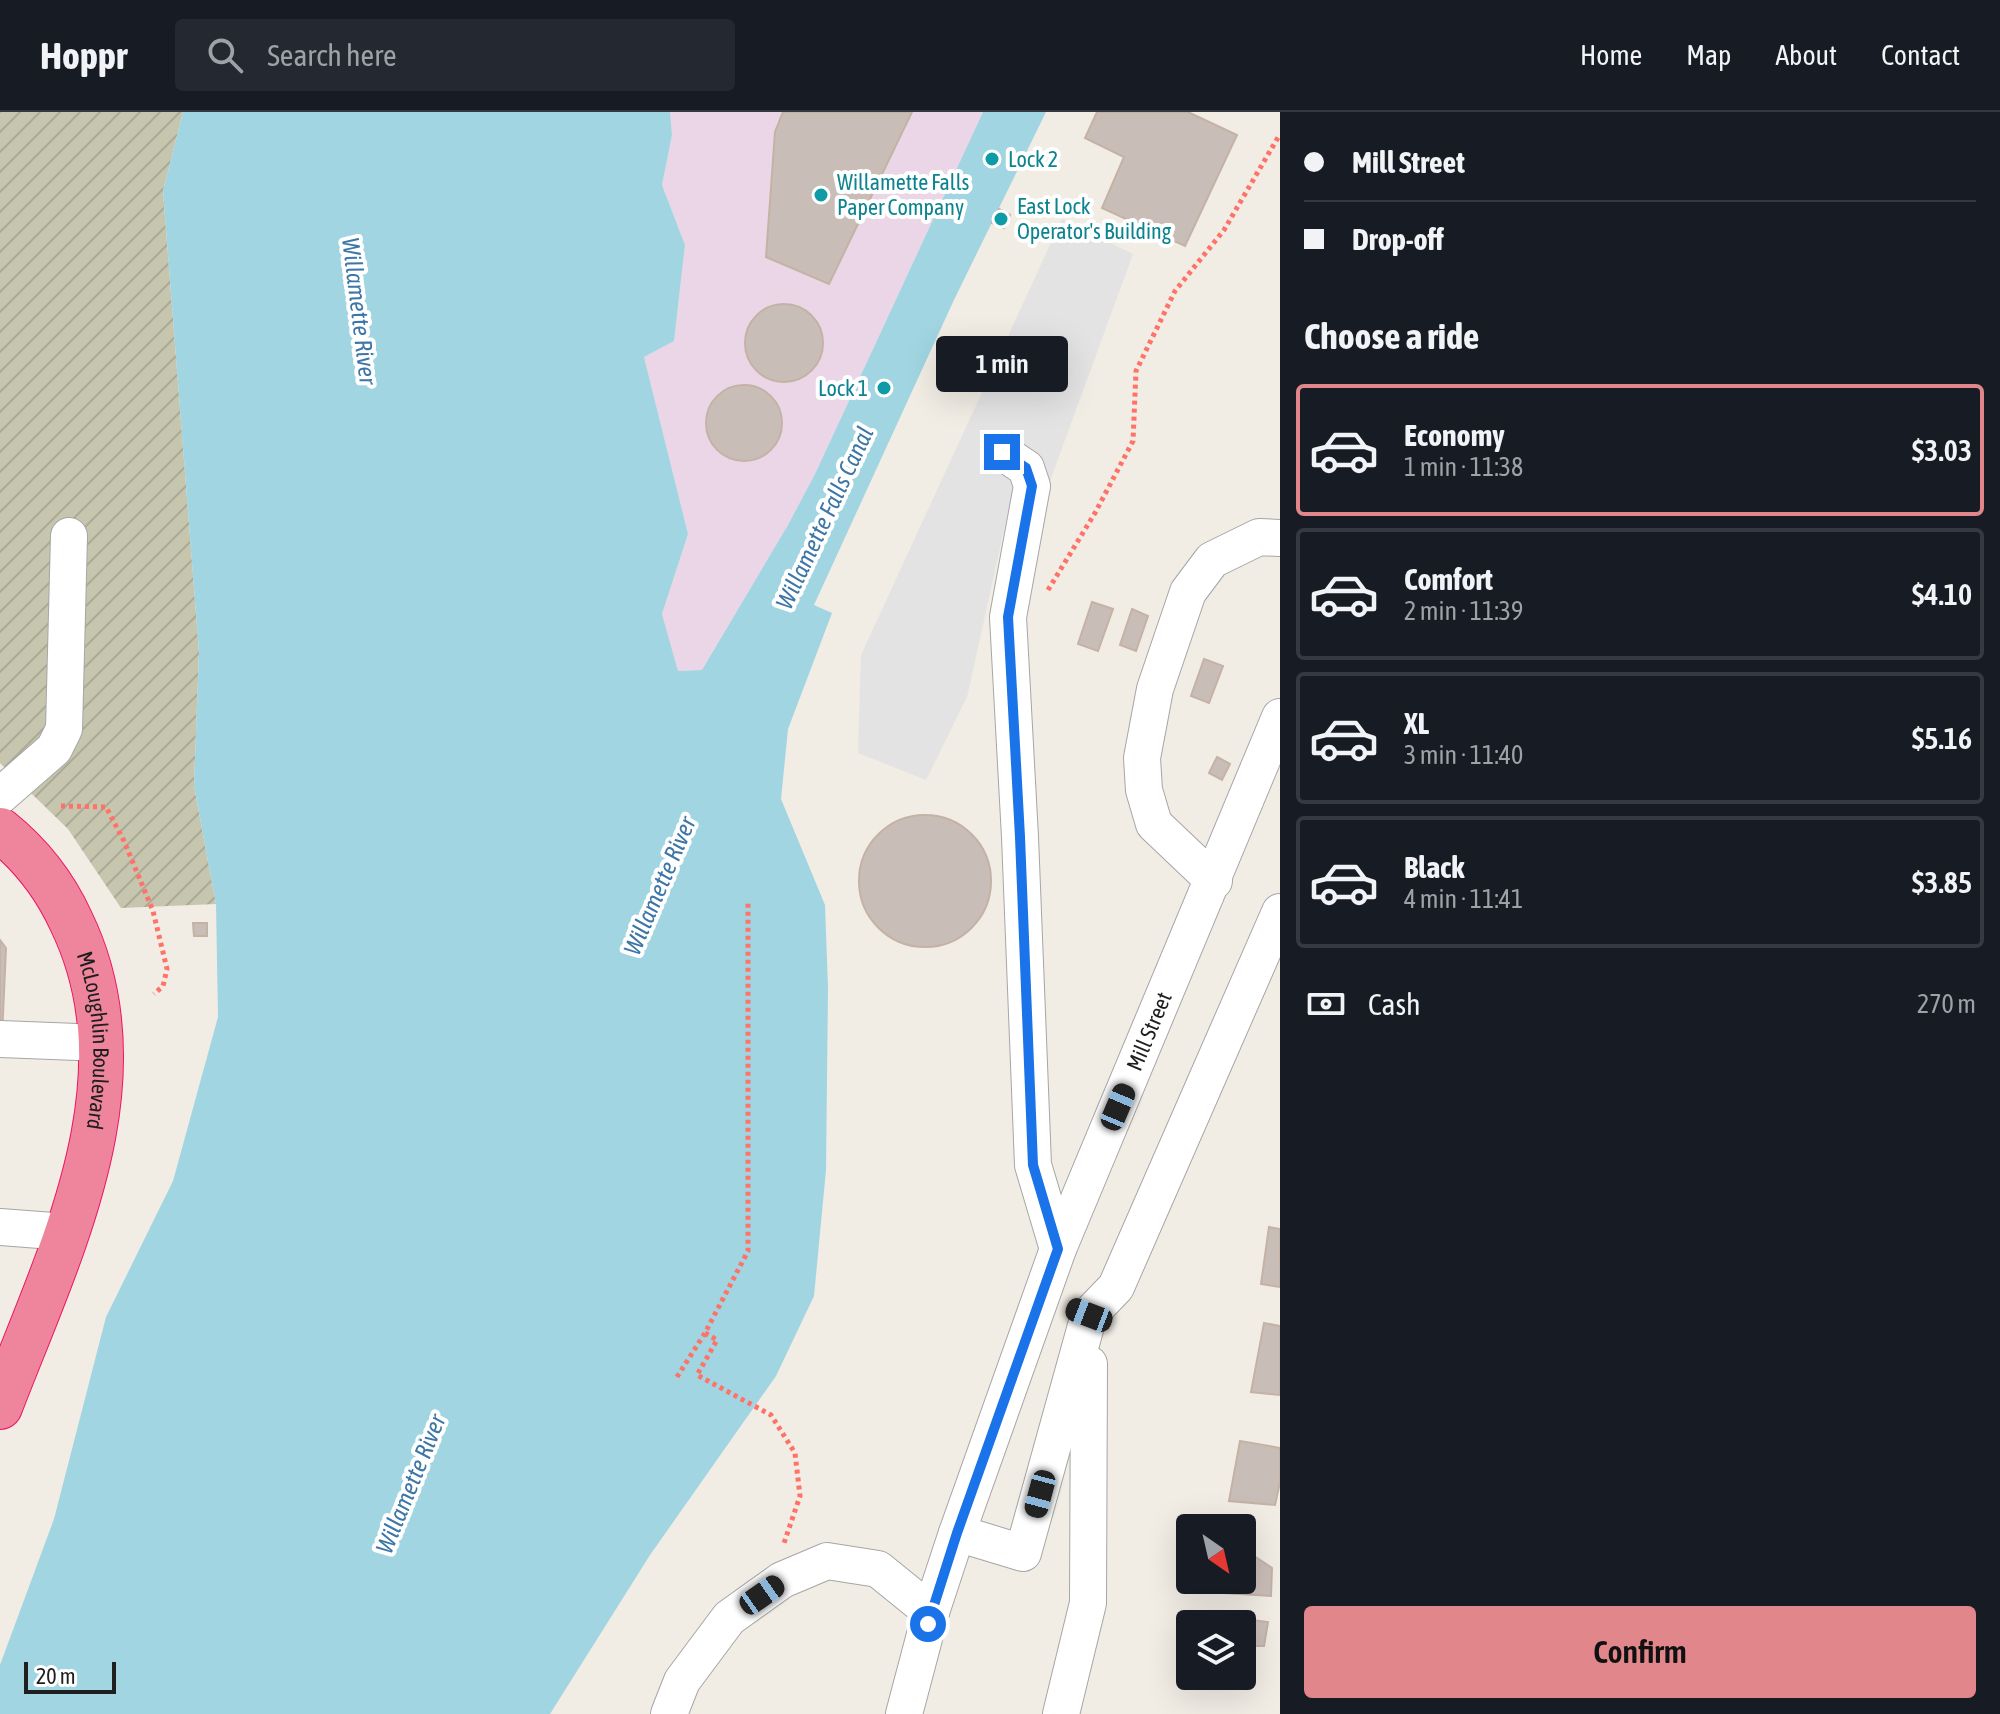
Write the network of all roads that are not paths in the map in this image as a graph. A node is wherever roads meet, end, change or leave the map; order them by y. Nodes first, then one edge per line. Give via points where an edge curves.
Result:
1 (1002, 452) dead end
2 (69, 536) dead end
3 (1280, 538) edge
4 (1280, 717) edge
5 (0, 796) edge
6 (0, 830) edge
7 (1214, 881) junction
8 (1280, 912) edge
9 (0, 1039) edge
10 (103, 1043) junction
11 (0, 1227) edge
12 (66, 1232) junction
13 (1058, 1249) junction
14 (1040, 1296) junction
15 (1089, 1315) junction
16 (0, 1407) edge
17 (957, 1533) junction
18 (931, 1612) junction
19 (669, 1714) edge
20 (904, 1714) edge
21 (1061, 1714) edge

1 - 13 street via 1026,468 1032,486 1008,617 1033,1165
2 - 5 street via 64,729 54,749
3 - 7 street via 1259,537 1212,560 1188,592 1155,689 1142,758 1154,824
4 - 7 street, Mill Street
6 - 10 highway, McLoughlin Boulevard via 51,884 77,932 95,983
7 - 13 street, Mill Street
8 - 15 street via 1116,1287
9 - 10 street
10 - 12 highway, McLoughlin Boulevard via 93,1141
11 - 12 street
12 - 16 highway, McLoughlin Boulevard
13 - 14 street, Mill Street
14 - 15 street
14 - 17 street, Mill Street
15 - 17 street via 1023,1553
15 - 21 street via 1088,1603
17 - 18 street, Mill Street
18 - 19 street via 878,1569 827,1561 782,1580 729,1618 682,1681
18 - 20 street, Mill Street

